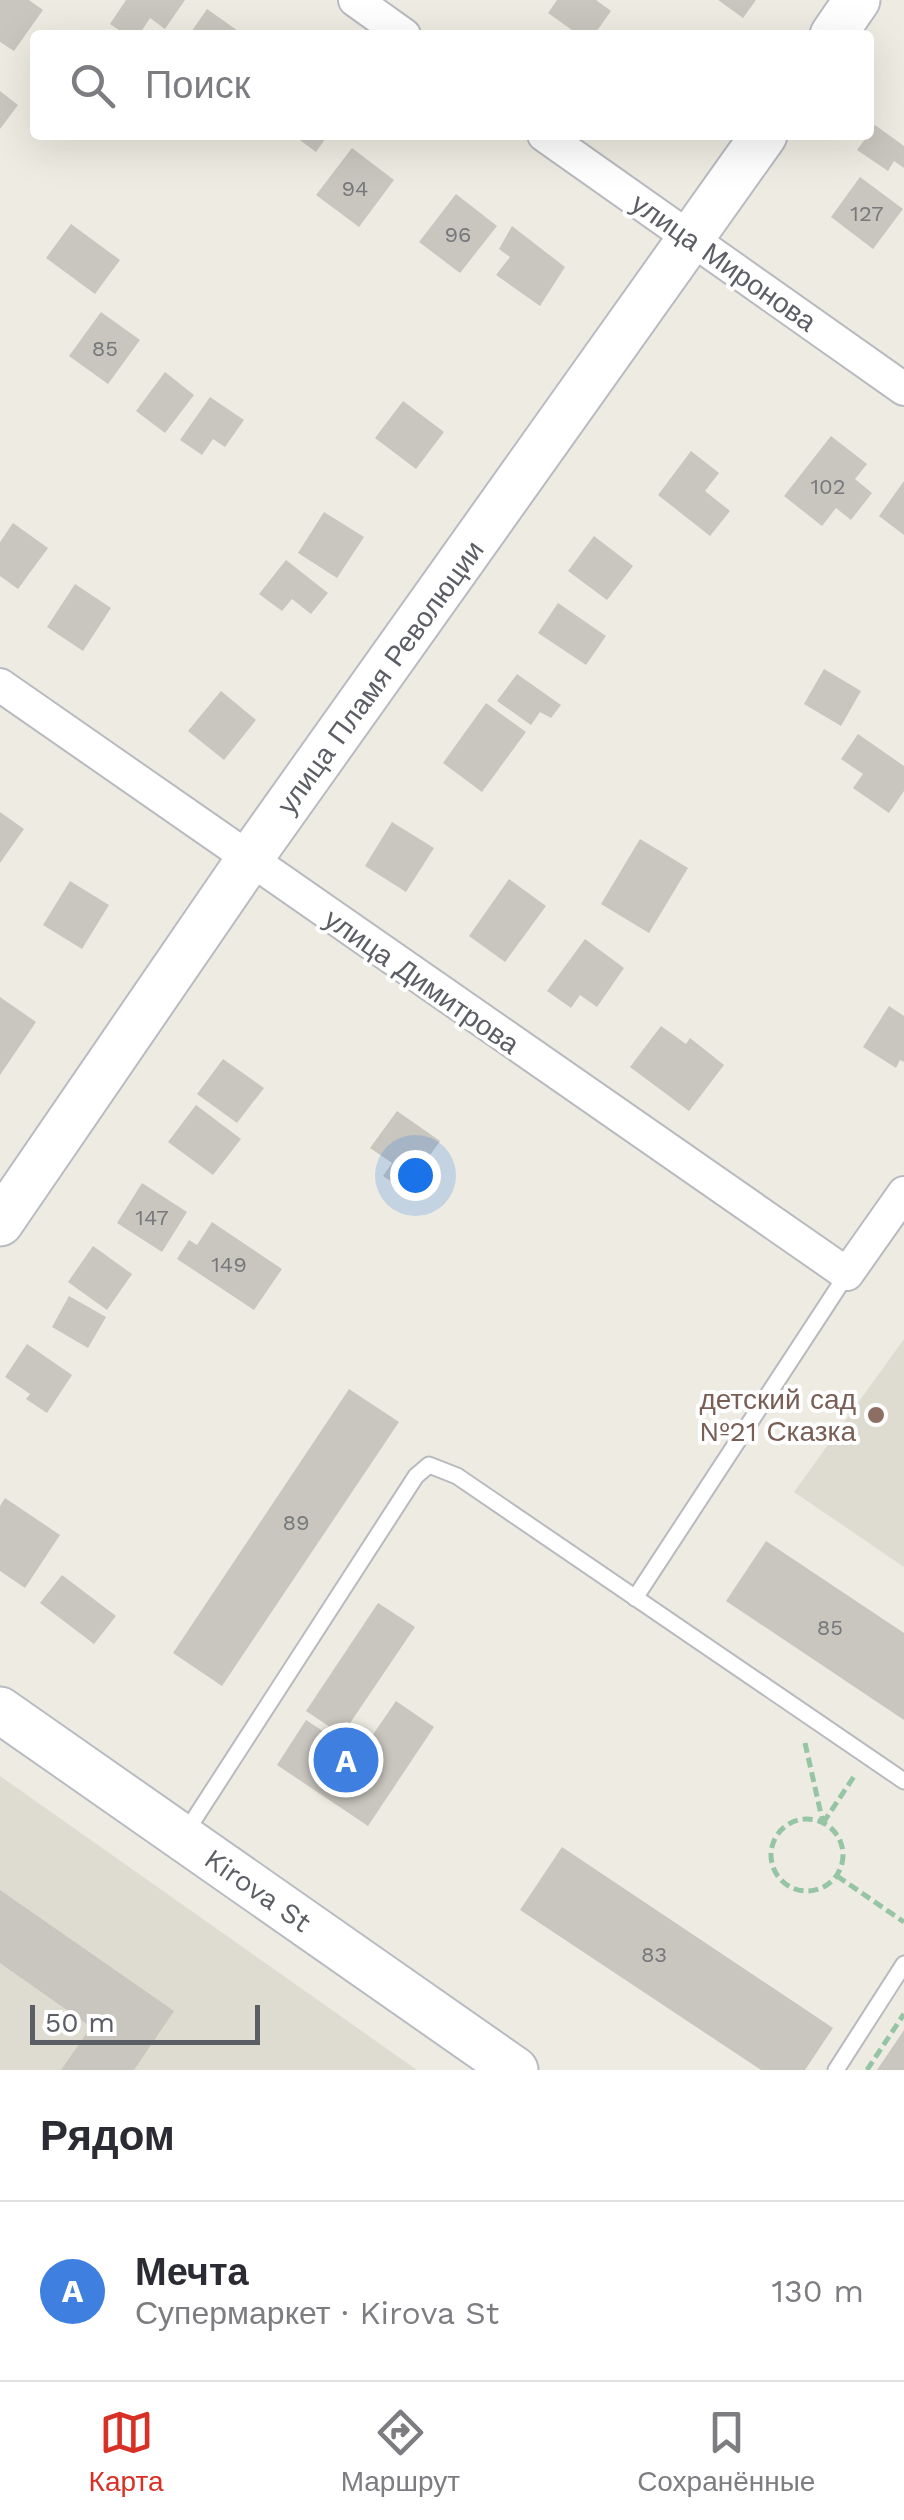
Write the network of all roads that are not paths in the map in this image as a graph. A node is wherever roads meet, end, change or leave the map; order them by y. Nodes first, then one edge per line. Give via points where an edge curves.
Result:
1 (355, 0) edge
2 (857, 0) edge
3 (397, 30) edge
4 (836, 30) edge
5 (551, 140) edge
6 (761, 140) edge
7 (692, 240) junction
8 (904, 389) edge
9 (0, 685) edge
10 (248, 860) junction
11 (904, 1193) edge
12 (0, 1223) edge
13 (847, 1274) junction
14 (635, 1598) junction
15 (0, 1710) edge
16 (904, 1781) edge
17 (182, 1838) junction
18 (904, 1964) edge
19 (498, 2065) edge
20 (836, 2070) edge

1 - 3 street
2 - 4 street
5 - 7 street, улица Миронова
6 - 7 street, улица Пламя Революции
7 - 8 street, улица Миронова
7 - 10 street, улица Пламя Революции
9 - 10 street, улица Димитрова
10 - 12 street, улица Пламя Революции
10 - 13 street, улица Димитрова
11 - 13 street
13 - 14 lane
14 - 16 lane
14 - 17 lane via 457,1476 429,1465
15 - 17 street, Kirova St
17 - 19 street, Kirova St
18 - 20 lane

